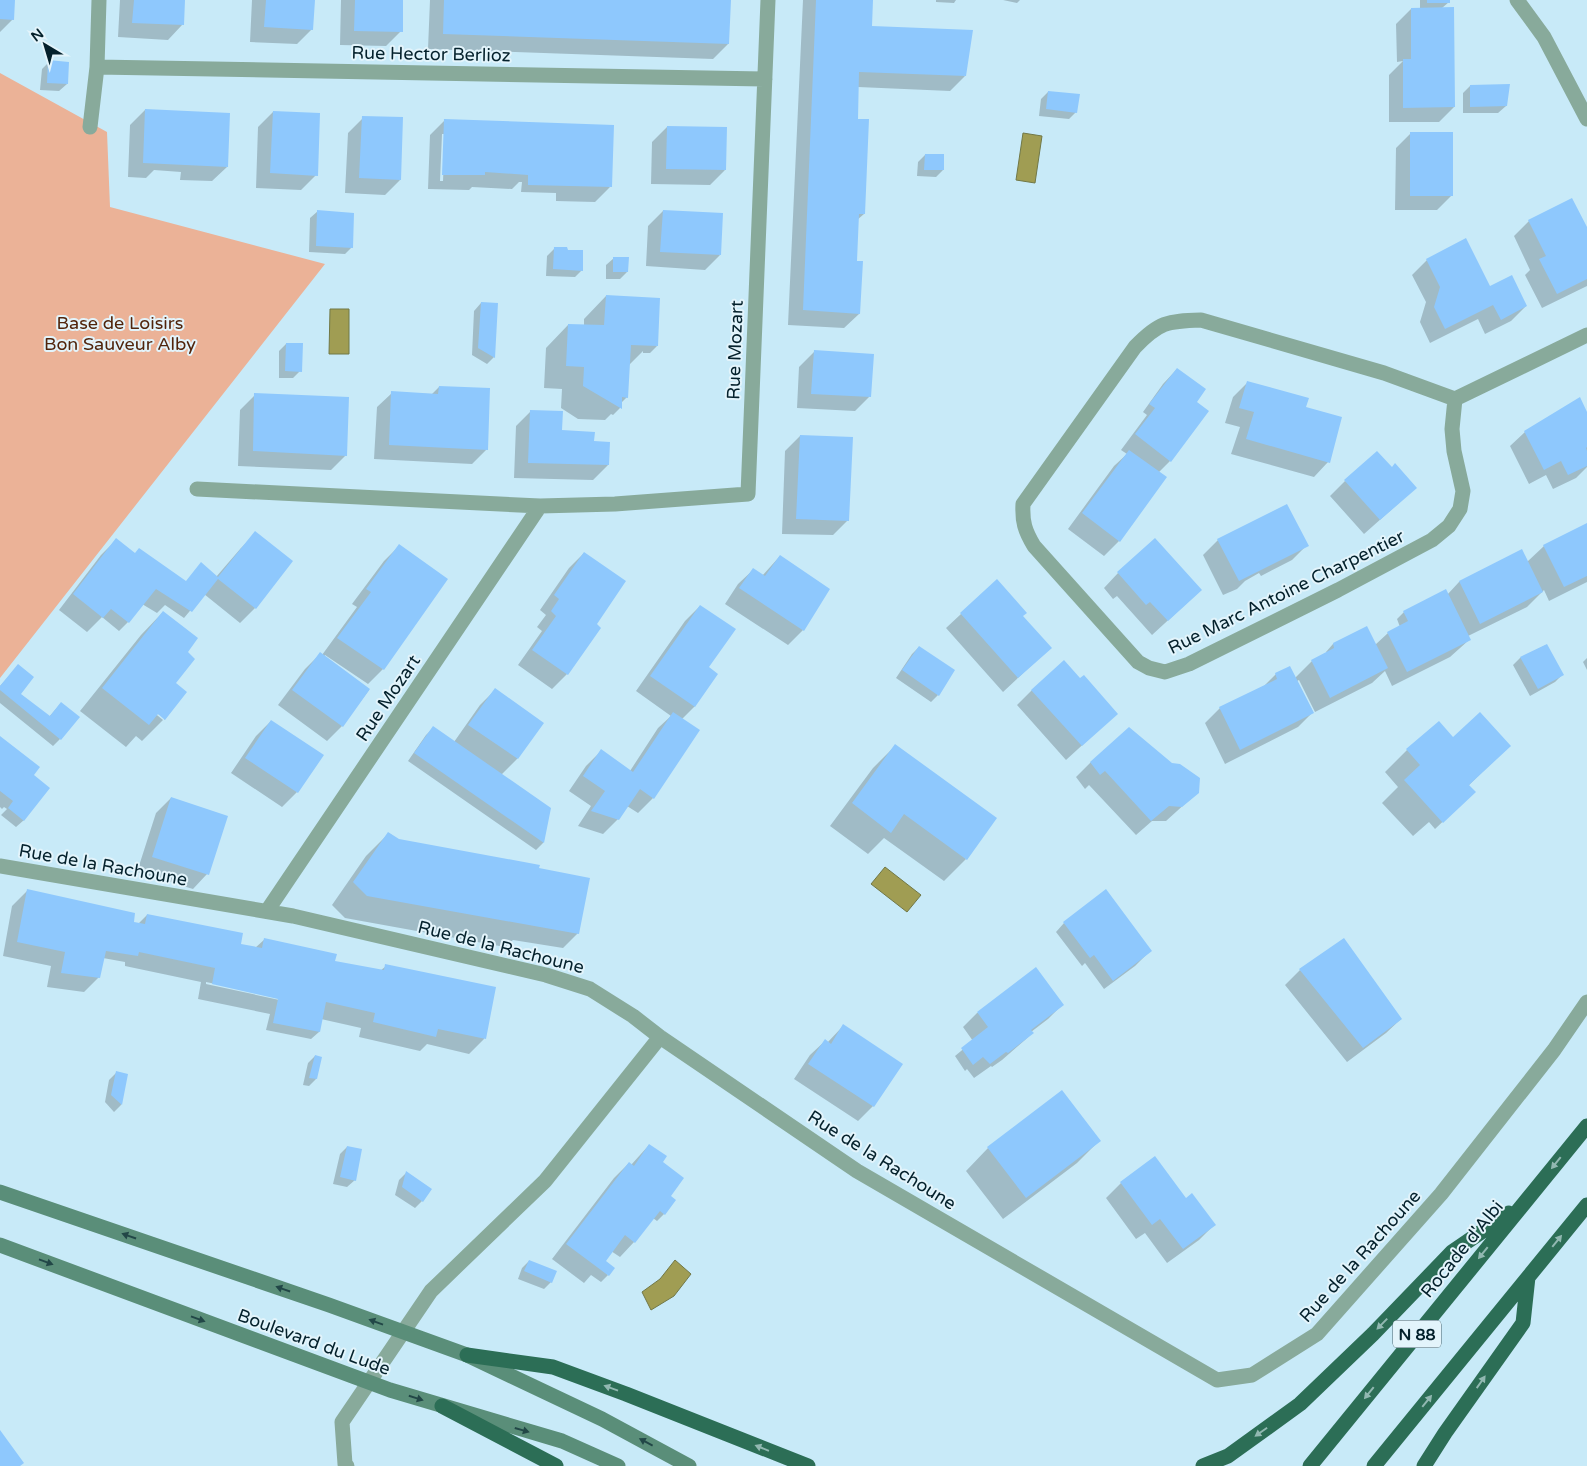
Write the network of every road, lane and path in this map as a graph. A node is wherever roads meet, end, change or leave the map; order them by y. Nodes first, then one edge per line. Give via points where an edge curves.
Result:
1 (98, 0) edge
2 (768, 0) edge
3 (1517, 0) edge
4 (97, 67) junction
5 (765, 79) junction
6 (1587, 119) edge
7 (90, 127) dead end
8 (1587, 334) edge
9 (1455, 399) junction
10 (197, 490) dead end
11 (540, 506) junction
12 (0, 866) edge
13 (267, 911) junction
14 (1587, 1002) edge
15 (660, 1036) junction
16 (1587, 1126) edge
17 (0, 1192) edge
18 (1525, 1202) junction
19 (1587, 1205) edge
20 (0, 1245) edge
21 (1528, 1277) junction
22 (467, 1356) junction
23 (442, 1406) junction
24 (347, 1466) edge
25 (556, 1466) edge
26 (618, 1466) edge
27 (689, 1466) edge
28 (808, 1466) edge
29 (1203, 1466) edge
30 (1310, 1466) edge
31 (1374, 1466) edge
32 (1424, 1466) edge

1 - 4 street
2 - 5 street, Rue Mozart
3 - 6 street via 1544,37
4 - 5 street, Rue Hector Berlioz
4 - 7 street
5 - 11 street, Rue Mozart via 748,494
8 - 9 street
9 - 9 street, Rue Marc Antoine Charpentier via 1384,373 1201,320 1162,324 1135,347 1023,504 1022,520 1034,546 1138,662 1165,672 1189,664 1338,590 1432,540 1449,526 1460,509 1463,491 1452,429
10 - 11 street, Rue Mozart
11 - 13 street, Rue Mozart
12 - 13 street, Rue de la Rachoune
13 - 15 street, Rue de la Rachoune via 569,982 607,999
14 - 15 street, Rue de la Rachoune via 1554,1050 1441,1194 1318,1334 1252,1375 1217,1380 857,1170
15 - 24 street via 545,1181 431,1291 342,1422
16 -> 18 highway, Rocade d'Albi / N 88
22 -> 17 main road
18 -> 29 highway via 1452,1252 1300,1404 1228,1456
18 -> 30 highway, Rocade d'Albi / N 88
21 -> 19 highway, N 88
20 -> 23 main road, Boulevard du Lude via 390,1390
31 -> 21 highway, N 88
32 -> 21 highway via 1523,1323
27 -> 22 main road via 602,1419
28 -> 22 highway via 553,1367
23 - 25 highway
23 -> 26 main road, Boulevard du Lude via 562,1442

